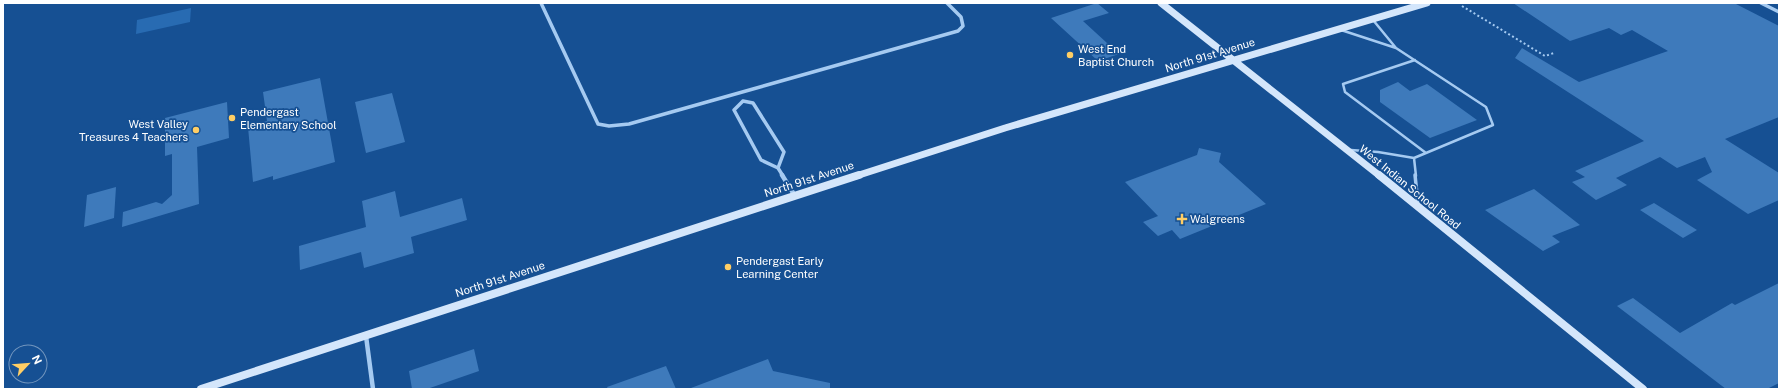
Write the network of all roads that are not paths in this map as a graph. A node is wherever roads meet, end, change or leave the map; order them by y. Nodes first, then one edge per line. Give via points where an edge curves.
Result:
1 (541, 3) edge
2 (947, 3) edge
3 (1161, 3) edge
4 (1427, 3) edge
5 (1761, 3) edge
6 (1779, 12) edge
7 (1373, 20) junction
8 (1339, 29) junction
9 (1396, 48) junction
10 (1233, 60) junction
11 (1414, 60) junction
12 (739, 92) junction
13 (744, 101) junction
14 (1346, 150) junction
15 (1426, 153) junction
16 (1414, 158) junction
17 (778, 168) junction
18 (795, 196) junction
19 (1418, 206) junction
20 (366, 335) junction
21 (201, 389) edge
22 (373, 389) edge
23 (1643, 389) edge

1 - 12 street via 598,124 629,124
2 - 12 street via 961,17 963,26 958,31
3 - 10 main road, West Indian School Road
4 - 7 main road, North 91st Avenue
5 - 6 street
7 - 8 main road, North 91st Avenue
7 - 9 lane
8 - 9 lane
8 - 10 main road, North 91st Avenue
9 - 11 lane
10 - 14 main road, West Indian School Road
10 - 18 main road, North 91st Avenue via 1005,128
11 - 15 lane via 1486,107 1493,125
11 - 15 lane via 1343,84 1345,92
12 - 13 street
13 - 17 street via 753,103 784,152
13 - 17 street via 734,110 761,160
14 - 16 lane
14 - 19 main road, West Indian School Road
15 - 16 lane
16 - 19 lane
17 - 18 street
18 - 20 main road, North 91st Avenue
19 - 23 main road, West Indian School Road
20 - 21 main road, North 91st Avenue
20 - 22 street

